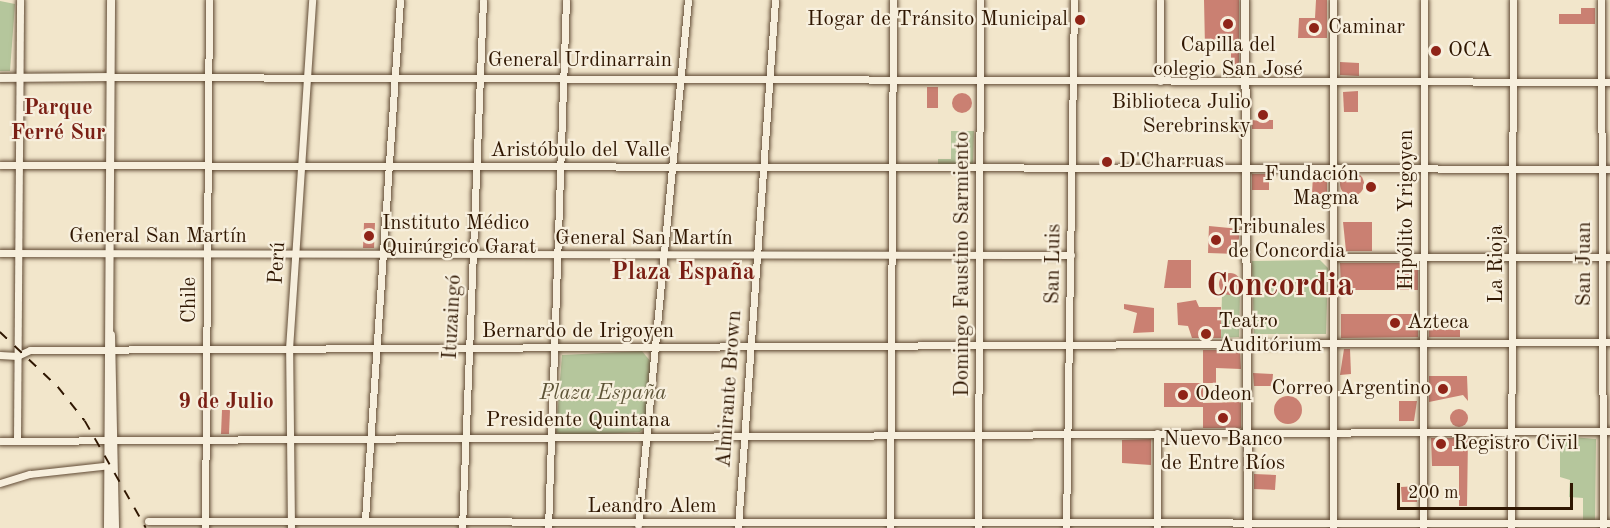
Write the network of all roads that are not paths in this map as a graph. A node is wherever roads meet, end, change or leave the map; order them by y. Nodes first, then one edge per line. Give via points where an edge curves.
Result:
1 (20, 0) edge
2 (111, 0) edge
3 (209, 0) edge
4 (312, 0) edge
5 (400, 0) edge
6 (483, 0) edge
7 (566, 0) edge
8 (688, 0) edge
9 (775, 0) edge
10 (892, 0) edge
11 (980, 0) edge
12 (1074, 0) edge
13 (1160, 0) edge
14 (1245, 0) edge
15 (1333, 0) edge
16 (1424, 0) edge
17 (1513, 0) edge
18 (1601, 0) edge
19 (111, 77) junction
20 (208, 77) junction
21 (0, 78) edge
22 (21, 78) junction
23 (306, 78) junction
24 (394, 78) junction
25 (481, 79) junction
26 (563, 79) junction
27 (679, 79) junction
28 (770, 80) junction
29 (892, 80) junction
30 (980, 81) junction
31 (1073, 81) junction
32 (1160, 81) junction
33 (1333, 81) junction
34 (1424, 82) junction
35 (1514, 82) junction
36 (1601, 82) junction
37 (1610, 82) edge
38 (1246, 83) junction
39 (0, 165) edge
40 (208, 165) junction
41 (20, 166) junction
42 (112, 166) junction
43 (300, 166) junction
44 (388, 167) junction
45 (477, 167) junction
46 (1072, 167) junction
47 (558, 168) junction
48 (671, 168) junction
49 (764, 168) junction
50 (892, 168) junction
51 (980, 168) junction
52 (1332, 169) junction
53 (1424, 169) junction
54 (1515, 169) junction
55 (1601, 169) junction
56 (1610, 169) edge
57 (1246, 170) junction
58 (0, 253) edge
59 (20, 253) junction
60 (112, 253) junction
61 (207, 254) junction
62 (295, 255) junction
63 (380, 255) junction
64 (473, 255) junction
65 (556, 255) junction
66 (891, 255) junction
67 (979, 255) junction
68 (1071, 255) junction
69 (664, 256) junction
70 (755, 256) junction
71 (1332, 257) junction
72 (1424, 257) junction
73 (1514, 257) junction
74 (1606, 257) edge
75 (21, 340) junction
76 (1606, 342) edge
77 (1069, 343) junction
78 (1248, 343) junction
79 (1332, 343) junction
80 (1513, 343) junction
81 (979, 344) junction
82 (1422, 344) junction
83 (891, 346) junction
84 (749, 347) junction
85 (655, 348) junction
86 (289, 349) junction
87 (374, 349) junction
88 (468, 349) junction
89 (554, 349) junction
90 (30, 350) junction
91 (110, 350) junction
92 (207, 350) junction
93 (0, 355) edge
94 (17, 356) junction
95 (1513, 431) junction
96 (1606, 431) edge
97 (1332, 432) junction
98 (1423, 432) junction
99 (1248, 433) junction
100 (979, 434) junction
101 (1068, 434) junction
102 (1157, 434) junction
103 (891, 435) junction
104 (743, 436) junction
105 (551, 437) junction
106 (646, 437) junction
107 (465, 438) junction
108 (368, 439) junction
109 (16, 440) junction
110 (110, 440) junction
111 (206, 440) junction
112 (290, 440) junction
113 (0, 441) edge
114 (110, 465) junction
115 (0, 483) edge
116 (365, 519) junction
117 (148, 521) dead end
118 (206, 525) edge
119 (291, 525) edge
120 (890, 525) edge
121 (978, 525) edge
122 (1066, 525) edge
123 (1511, 525) edge
124 (1605, 525) edge
125 (379, 526) edge
126 (462, 526) edge
127 (548, 526) edge
128 (638, 526) edge
129 (738, 526) edge
130 (1157, 526) edge
131 (1248, 526) edge
132 (1333, 526) edge
133 (1423, 526) edge
134 (108, 528) edge
135 (115, 528) edge

1 - 22 street
2 - 19 street
3 - 20 street, Chile
4 - 23 street, Perú
5 - 24 street
6 - 25 street, Ituzaingó
7 - 26 street
8 - 27 street
9 - 28 street, Almirante Brown
10 - 29 street
11 - 30 street, Domingo Faustino Sarmiento
12 - 31 street, San Luis
13 - 32 street
14 - 38 street
15 - 33 street
16 - 34 street, Hipólito Yrigoyen
17 - 35 street, La Rioja
18 - 36 street, San Juan
19 - 20 street, General Urdinarrain
19 - 22 street, General Urdinarrain
19 - 42 street
20 - 23 street, General Urdinarrain
20 - 40 street, Chile
21 - 22 street, General Urdinarrain
22 - 41 street
23 - 24 street, General Urdinarrain
23 - 43 street, Perú
24 - 25 street, General Urdinarrain
24 - 44 street
25 - 26 street, General Urdinarrain
25 - 45 street, Ituzaingó
26 - 27 street, General Urdinarrain
26 - 47 street
27 - 28 street, General Urdinarrain
27 - 48 street
28 - 29 street, General Urdinarrain
28 - 49 street, Almirante Brown
29 - 30 street, General Urdinarrain
29 - 50 street
30 - 31 street, General Urdinarrain
30 - 51 street, Domingo Faustino Sarmiento
31 - 32 street, General Urdinarrain
31 - 46 street, San Luis
32 - 38 street, General Urdinarrain
33 - 34 street, General Urdinarrain
33 - 38 street, General Urdinarrain
33 - 52 street
34 - 35 street, General Urdinarrain
34 - 53 street, Hipólito Yrigoyen
35 - 36 street, General Urdinarrain
35 - 54 street, La Rioja
36 - 37 street, General Urdinarrain
36 - 55 street, San Juan
38 - 57 street
39 - 41 street, Aristóbulo del Valle
40 - 42 street, Aristóbulo del Valle
40 - 43 street, Aristóbulo del Valle
40 - 61 street, Chile
41 - 42 street, Aristóbulo del Valle
41 - 59 street
42 - 60 street
43 - 44 street, Aristóbulo del Valle
43 - 62 street, Perú
44 - 45 street, Aristóbulo del Valle
44 - 63 street
45 - 47 street, Aristóbulo del Valle
45 - 64 street, Ituzaingó
46 - 51 street, Aristóbulo del Valle
46 - 57 street, Aristóbulo del Valle
46 - 68 street, San Luis
47 - 48 street, Aristóbulo del Valle
47 - 65 street
48 - 49 street, Aristóbulo del Valle
48 - 69 street
49 - 50 street, Aristóbulo del Valle
49 - 70 street, Almirante Brown
50 - 51 street, Aristóbulo del Valle
50 - 66 street
51 - 67 street, Domingo Faustino Sarmiento
52 - 53 street, Aristóbulo del Valle
52 - 57 street, Aristóbulo del Valle
52 - 71 street
53 - 54 street, Aristóbulo del Valle
53 - 72 street, Hipólito Yrigoyen
54 - 55 street, Aristóbulo del Valle
54 - 73 street, La Rioja
55 - 56 street, Aristóbulo del Valle
55 - 74 street, San Juan
57 - 78 street
58 - 59 street, General San Martín
59 - 60 street, General San Martín
59 - 75 street
60 - 61 street, General San Martín
60 - 91 street
61 - 62 street, General San Martín
61 - 92 street, Chile
62 - 63 street, General San Martín
62 - 86 street, Perú
63 - 64 street, General San Martín
63 - 87 street
64 - 65 street, General San Martín
64 - 88 street, Ituzaingó
65 - 69 street, General San Martín
65 - 89 street
66 - 67 street, General San Martín
66 - 70 street, General San Martín
66 - 83 street
67 - 68 street, General San Martín
67 - 81 street, Domingo Faustino Sarmiento
68 - 77 street, San Luis
69 - 70 street, General San Martín
69 - 85 street
70 - 84 street, Almirante Brown
71 - 72 street
71 - 79 street
72 - 73 street
72 - 82 street, Hipólito Yrigoyen
73 - 74 street
73 - 80 street, La Rioja
74 - 76 street, San Juan
75 - 90 street
75 - 94 street
76 - 80 street, Bernardo de Irigoyen
76 - 96 street, San Juan
77 - 78 street, Bernardo de Irigoyen
77 - 81 street, Bernardo de Irigoyen
77 - 101 street, San Luis
78 - 79 street, Bernardo de Irigoyen
78 - 99 street
79 - 82 street, Bernardo de Irigoyen
79 - 97 street
80 - 82 street, Bernardo de Irigoyen
80 - 95 street, La Rioja
81 - 83 street, Bernardo de Irigoyen
81 - 100 street, Domingo Faustino Sarmiento
82 - 98 street, Hipólito Yrigoyen
83 - 84 street, Bernardo de Irigoyen
83 - 103 street
84 - 85 street, Bernardo de Irigoyen
84 - 104 street, Almirante Brown
85 - 89 street, Bernardo de Irigoyen
85 - 106 street
86 - 87 street, Bernardo de Irigoyen
86 - 92 street, Bernardo de Irigoyen
86 - 112 street, Perú
87 - 88 street, Bernardo de Irigoyen
87 - 108 street
88 - 89 street, Bernardo de Irigoyen
88 - 107 street, Ituzaingó
89 - 105 street
90 - 91 street, Bernardo de Irigoyen
90 - 94 street, Bernardo de Irigoyen
91 - 92 street, Bernardo de Irigoyen
91 - 110 street
92 - 111 street, Chile
93 - 94 street, Bernardo de Irigoyen
94 - 109 street
95 - 96 street, Presidente Quintana
95 - 98 street, Presidente Quintana
95 - 123 street, La Rioja
96 - 124 street, San Juan
97 - 98 street, Presidente Quintana
97 - 99 street, Presidente Quintana
97 - 132 street
98 - 133 street, Hipólito Yrigoyen
99 - 102 street, Presidente Quintana
99 - 131 street
100 - 101 street, Presidente Quintana
100 - 103 street, Presidente Quintana
100 - 121 street, Domingo Faustino Sarmiento
101 - 102 street, Presidente Quintana
101 - 122 street, San Luis
102 - 130 street
103 - 104 street, Presidente Quintana
103 - 120 street
104 - 106 street, Presidente Quintana
104 - 129 street, Almirante Brown
105 - 106 street, Presidente Quintana
105 - 107 street, Presidente Quintana
105 - 127 street
106 - 128 street
107 - 108 street, Presidente Quintana
107 - 126 street, Ituzaingó
108 - 112 street, Presidente Quintana
108 - 116 street
109 - 110 street, Presidente Quintana
109 - 113 street, Presidente Quintana
110 - 111 street, Presidente Quintana
110 - 114 street
111 - 112 street, Presidente Quintana
111 - 118 street, Chile
112 - 119 street, Perú
114 - 115 street via 30,474
114 - 134 street
114 - 135 street
116 - 119 street, Leandro Alem
116 - 125 street, Leandro Alem
117 - 118 street, Leandro Alem
118 - 119 street, Leandro Alem
120 - 121 street, Leandro Alem
120 - 129 street, Leandro Alem
121 - 122 street, Leandro Alem
122 - 130 street, Leandro Alem
123 - 124 street, Leandro Alem
123 - 133 street, Leandro Alem
125 - 126 street, Leandro Alem
126 - 127 street, Leandro Alem
127 - 128 street, Leandro Alem
128 - 129 street, Leandro Alem
130 - 131 street, Leandro Alem
131 - 132 street, Leandro Alem
132 - 133 street, Leandro Alem

